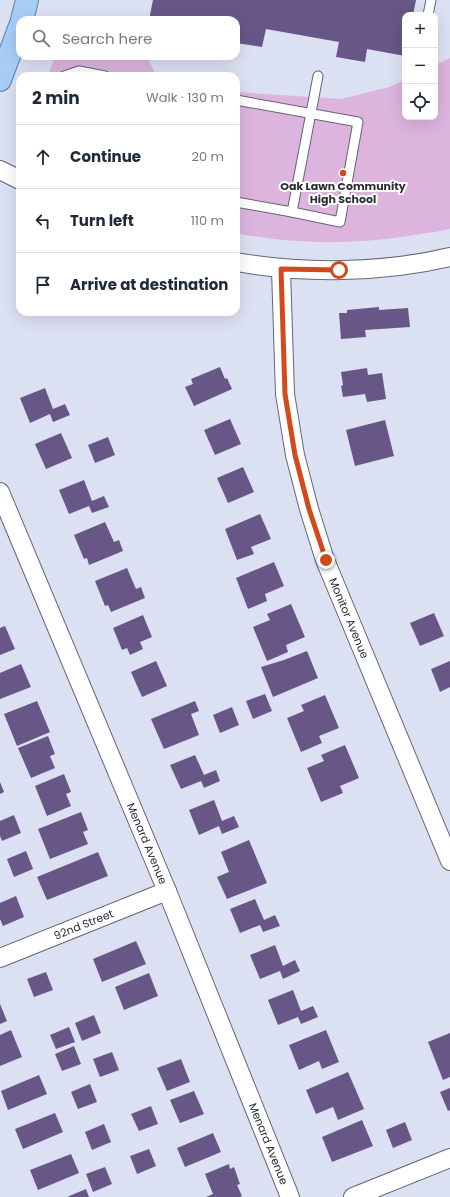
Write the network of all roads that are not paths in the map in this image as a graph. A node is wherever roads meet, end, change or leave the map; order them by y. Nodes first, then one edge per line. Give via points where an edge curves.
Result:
1 (28, 0) edge
2 (431, 0) edge
3 (429, 12) edge
4 (23, 16) edge
5 (16, 37) edge
6 (318, 76) dead end
7 (0, 80) edge
8 (240, 101) edge
9 (311, 114) junction
10 (0, 170) edge
11 (16, 178) edge
12 (240, 203) edge
13 (292, 212) junction
14 (450, 257) edge
15 (240, 263) edge
16 (281, 269) junction
17 (0, 492) edge
18 (450, 862) edge
19 (167, 891) junction
20 (0, 958) edge
21 (450, 1158) edge
22 (290, 1197) edge
23 (353, 1197) edge

1 - 4 main road
2 - 3 lane
5 - 7 main road
6 - 9 lane
8 - 9 lane
9 - 13 lane
9 - 13 lane via 358,122 340,222
10 - 11 street
12 - 13 lane
14 - 16 street via 390,267 339,270
15 - 16 street
16 - 18 street, Monitor Avenue via 285,394 295,455 309,509 326,560
17 - 19 street, Menard Avenue
19 - 20 street, 92nd Street
19 - 22 street, Menard Avenue
21 - 23 street

